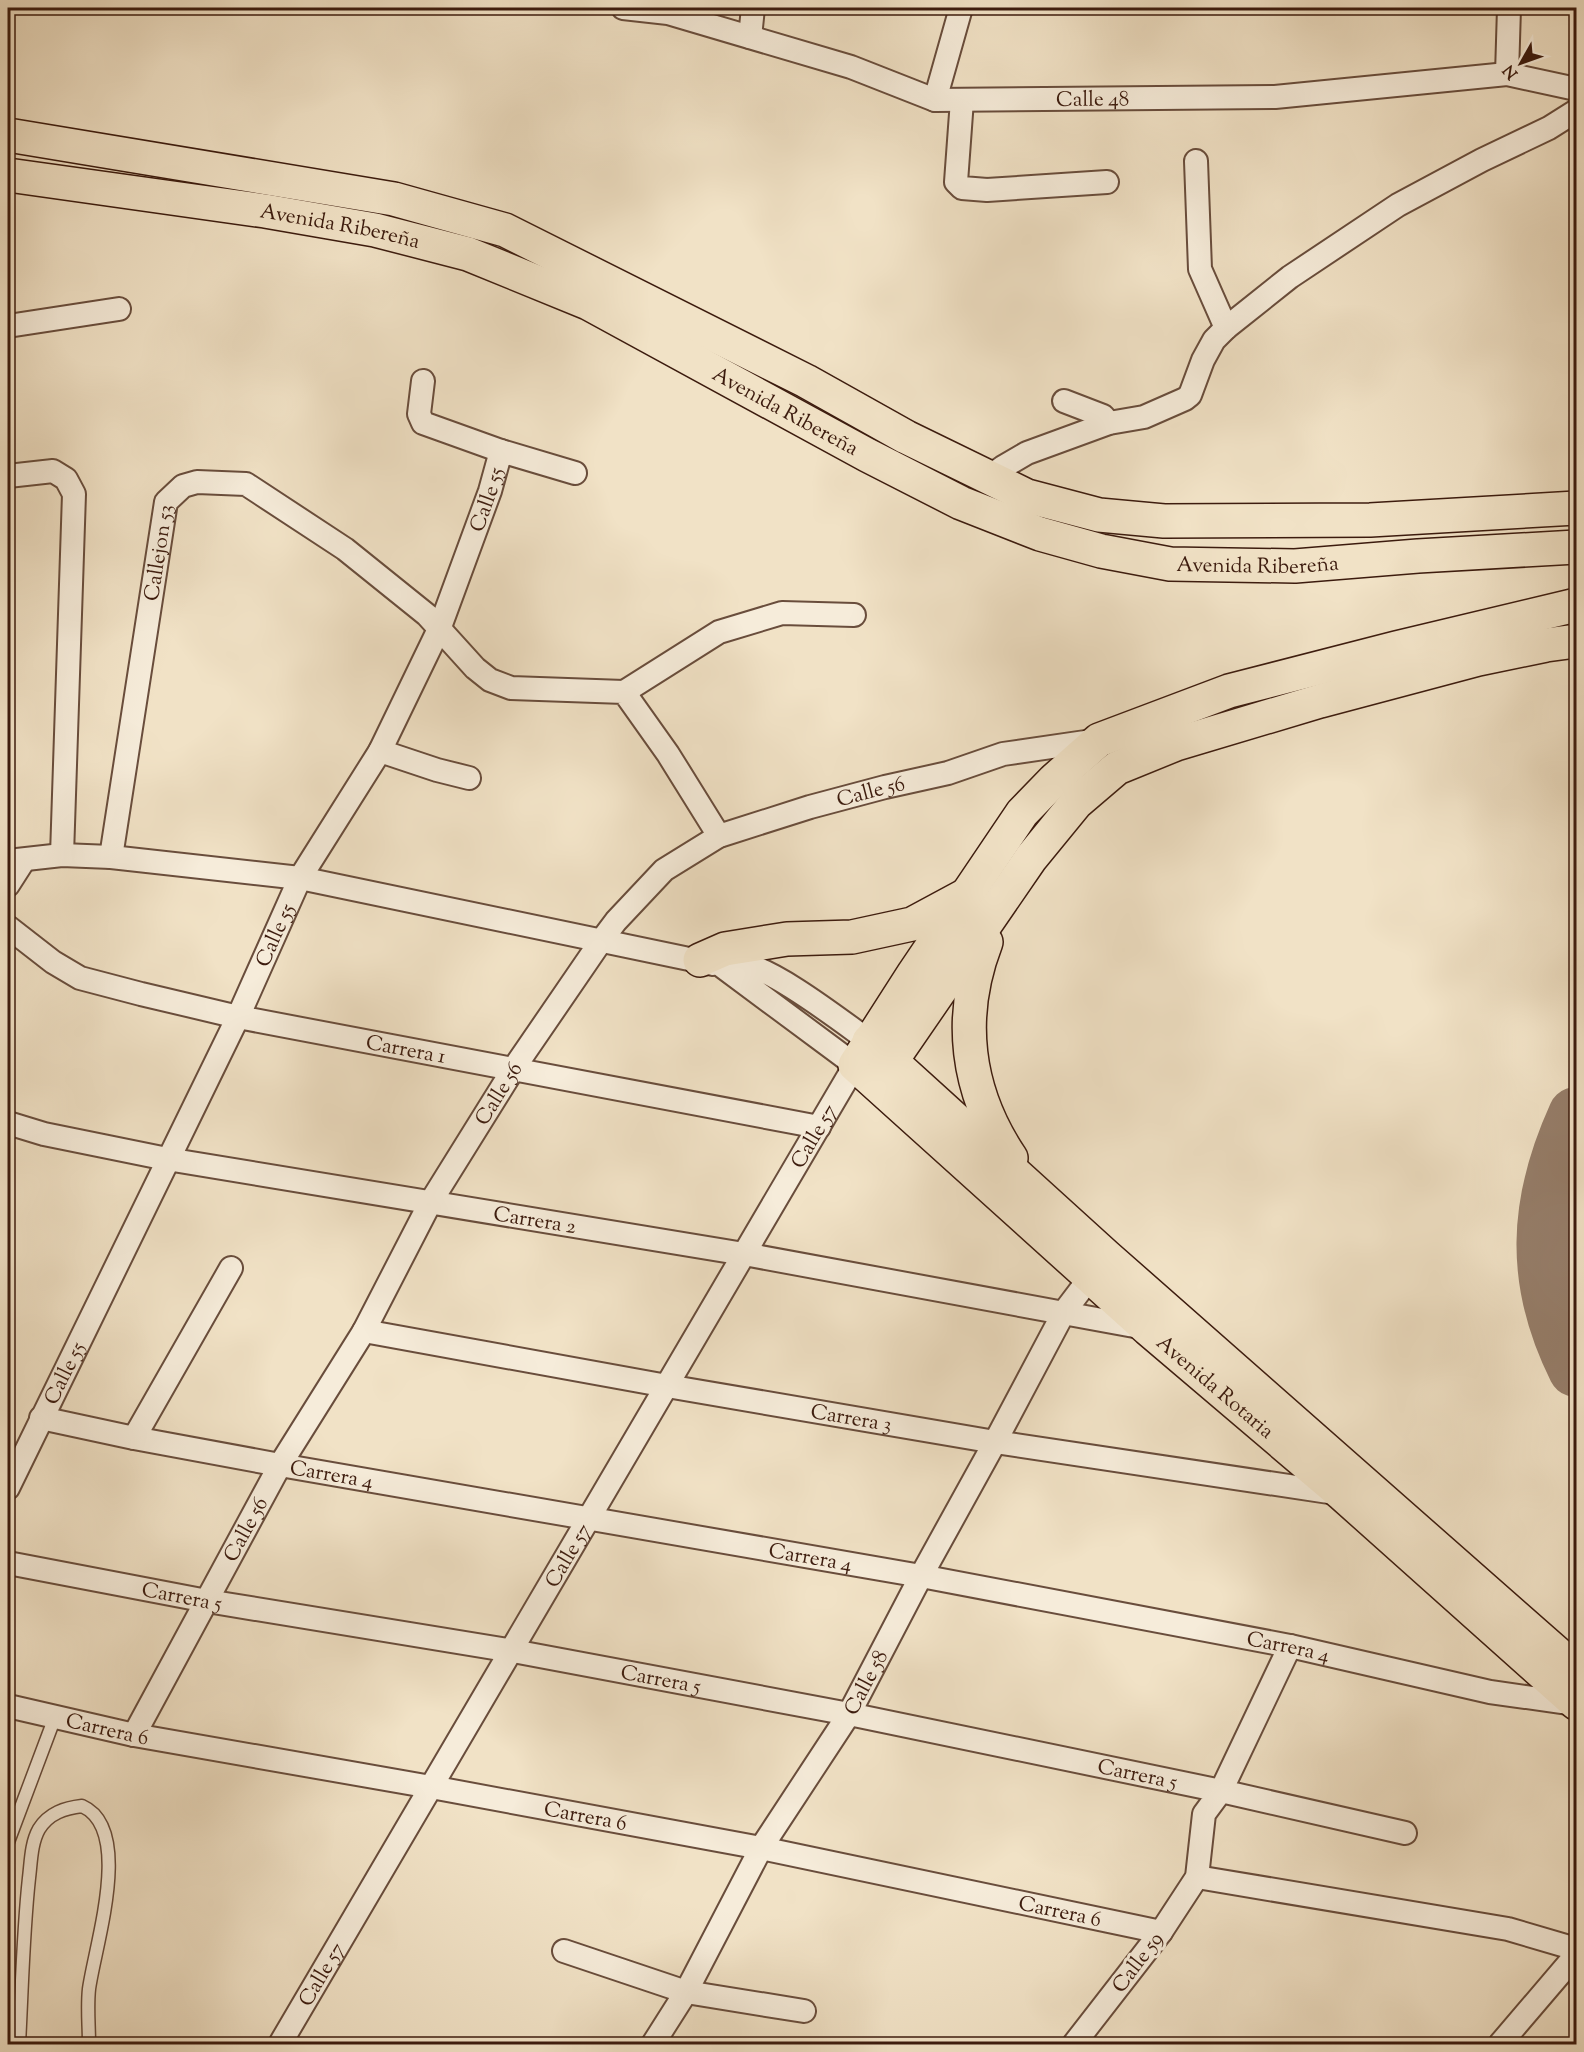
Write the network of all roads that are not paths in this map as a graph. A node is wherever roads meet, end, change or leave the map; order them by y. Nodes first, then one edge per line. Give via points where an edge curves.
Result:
1 (623, 8) edge
2 (753, 8) edge
3 (961, 8) edge
4 (1509, 8) edge
5 (750, 37) junction
6 (1507, 74) junction
7 (1576, 89) edge
8 (962, 99) junction
9 (935, 100) junction
10 (1576, 111) edge
11 (8, 135) edge
12 (1196, 161) dead end
13 (8, 175) edge
14 (1107, 182) dead end
15 (119, 309) dead end
16 (8, 326) edge
17 (1226, 328) junction
18 (423, 381) dead end
19 (1064, 402) dead end
20 (1109, 423) junction
21 (501, 451) junction
22 (575, 473) dead end
23 (8, 476) edge
24 (989, 477) junction
25 (1576, 508) edge
26 (1576, 547) edge
27 (1576, 605) edge
28 (854, 615) dead end
29 (440, 627) junction
30 (1576, 641) edge
31 (624, 692) junction
32 (1099, 740) junction
33 (380, 751) junction
34 (469, 778) dead end
35 (718, 836) junction
36 (62, 855) junction
37 (111, 857) junction
38 (16, 861) edge
39 (300, 878) junction
40 (8, 885) edge
41 (970, 892) junction
42 (1003, 898) junction
43 (8, 927) edge
44 (601, 941) junction
45 (712, 963) junction
46 (238, 1017) junction
47 (873, 1063) junction
48 (514, 1068) junction
49 (8, 1123) edge
50 (819, 1127) junction
51 (167, 1159) junction
52 (1039, 1195) junction
53 (430, 1203) junction
54 (744, 1254) junction
55 (1098, 1267) junction
56 (231, 1268) dead end
57 (1064, 1312) junction
58 (1148, 1329) junction
59 (364, 1331) junction
60 (667, 1386) junction
61 (41, 1418) junction
62 (134, 1438) junction
63 (995, 1442) junction
64 (280, 1464) junction
65 (8, 1488) edge
66 (1342, 1494) junction
67 (590, 1517) junction
68 (8, 1563) edge
69 (921, 1576) junction
70 (207, 1601) junction
71 (1290, 1646) junction
72 (513, 1651) junction
73 (1576, 1670) edge
74 (1576, 1703) edge
75 (8, 1706) edge
76 (849, 1714) junction
77 (55, 1717) junction
78 (134, 1735) junction
79 (431, 1787) junction
80 (1221, 1791) junction
81 (1405, 1833) dead end
82 (8, 1842) edge
83 (761, 1848) junction
84 (1197, 1877) junction
85 (1161, 1932) junction
86 (1576, 1949) edge
87 (564, 1951) dead end
88 (1576, 1955) edge
89 (686, 1992) junction
90 (804, 2011) dead end
91 (20, 2044) edge
92 (89, 2044) edge
93 (280, 2044) edge
94 (653, 2044) edge
95 (1074, 2044) edge
96 (1500, 2044) edge

1 - 5 street, Calle 48 via 668,13
2 - 5 street
3 - 9 street
4 - 6 street
5 - 9 street, Calle 48 via 851,67
6 - 7 street, Calle 48
6 - 8 street, Calle 48 via 1275,97
8 - 9 street, Calle 48
8 - 14 street via 956,182 962,188 987,190
10 - 17 street via 1398,205 1290,277
11 - 24 main road, Avenida Ribereña via 394,199 505,230
12 - 17 street via 1200,269
13 - 26 main road, Avenida Ribereña via 265,211 375,230 468,254 588,303 961,503 1040,534 1101,551 1170,564 1295,566
15 - 16 street
17 - 20 street via 1214,340 1185,399 1144,417
18 - 21 street via 419,414 423,423
19 - 20 street via 1103,416
20 - 24 street via 1027,453
21 - 22 street, Calle 55
21 - 29 street, Calle 55
23 - 36 street via 53,471 66,480 74,494
24 - 25 main road, Avenida Ribereña via 1027,496 1099,515 1164,521 1371,520
27 - 32 main road via 1229,691
28 - 31 street via 782,613 719,632
29 - 31 street, Callejon 53 via 475,668 490,680 511,688
29 - 33 street, Calle 55
29 - 37 street, Callejon 53 via 345,549 246,484 198,482 183,486 166,502
30 - 42 main road via 1478,659 1320,701 1176,744 1117,768 1076,803
31 - 35 street
32 - 35 street, Calle 56 via 1003,754 948,773 831,801
32 - 41 main road via 1022,813
33 - 34 street
33 - 39 street, Calle 55
35 - 44 street, Calle 56 via 664,870
36 - 37 street
36 - 38 street
37 - 39 street
38 - 40 street
39 - 44 street
39 - 46 street, Calle 55
41 - 45 main road via 912,924 852,937 787,939 725,949
41 - 47 main road
42 - 47 main road
42 - 52 main road via 978,962 971,995 971,1063 999,1140
43 - 46 street, Carrera 1 via 80,978
44 - 45 street
44 - 48 street, Calle 56
45 - 47 street via 756,968 790,986
46 - 48 street, Carrera 1
46 - 51 street, Calle 55
47 - 50 street, Calle 57
47 - 52 main road, Avenida Rotaria
47 - 55 main road, Avenida Rotaria
48 - 50 street, Carrera 1
48 - 53 street, Calle 56
49 - 51 street, Carrera 2
50 - 54 street, Calle 57
51 - 53 street, Carrera 2
51 - 61 street, Calle 55
52 - 55 main road, Avenida Rotaria
53 - 54 street, Carrera 2
53 - 59 street, Calle 56
54 - 57 street, Carrera 2
54 - 60 street, Calle 57
55 - 57 street, Calle 58
55 - 58 main road, Avenida Rotaria
55 - 73 main road, Avenida Rotaria
56 - 62 street
57 - 58 street, Carrera 2
57 - 63 street, Calle 58
58 - 66 main road, Avenida Rotaria
59 - 60 street, Carrera 3
59 - 64 street, Calle 56
60 - 63 street, Carrera 3
60 - 67 street, Calle 57
61 - 62 street, Carrera 4
61 - 65 street, Calle 55
62 - 64 street, Carrera 4
63 - 66 street, Carrera 3
63 - 69 street, Calle 58
64 - 67 street, Carrera 4
64 - 70 street, Calle 56
66 - 74 main road, Avenida Rotaria
67 - 69 street, Carrera 4
67 - 72 street, Calle 57
68 - 70 street, Carrera 5
69 - 71 street, Carrera 4
69 - 76 street, Calle 58
70 - 72 street, Carrera 5
70 - 78 street, Calle 56
71 - 74 street, Carrera 4 via 1490,1692
71 - 80 street
72 - 76 street, Carrera 5
72 - 79 street, Calle 57
75 - 77 street, Carrera 6
76 - 80 street, Carrera 5
76 - 83 street, Calle 58
77 - 78 street, Carrera 6
77 - 82 lane
78 - 79 street, Carrera 6
79 - 83 street, Carrera 6
79 - 93 street, Calle 57
80 - 81 street, Carrera 5
80 - 84 street via 1204,1815
83 - 85 street, Carrera 6
83 - 89 street, Calle 58
84 - 85 street, Calle 59
84 - 86 street via 1508,1929
85 - 95 street, Calle 59
87 - 89 street
88 - 96 street
89 - 90 street
89 - 94 street, Calle 58
91 - 92 lane via 32,1848 40,1828 51,1815 82,1806 99,1817 107,1846 108,1892 89,1990

